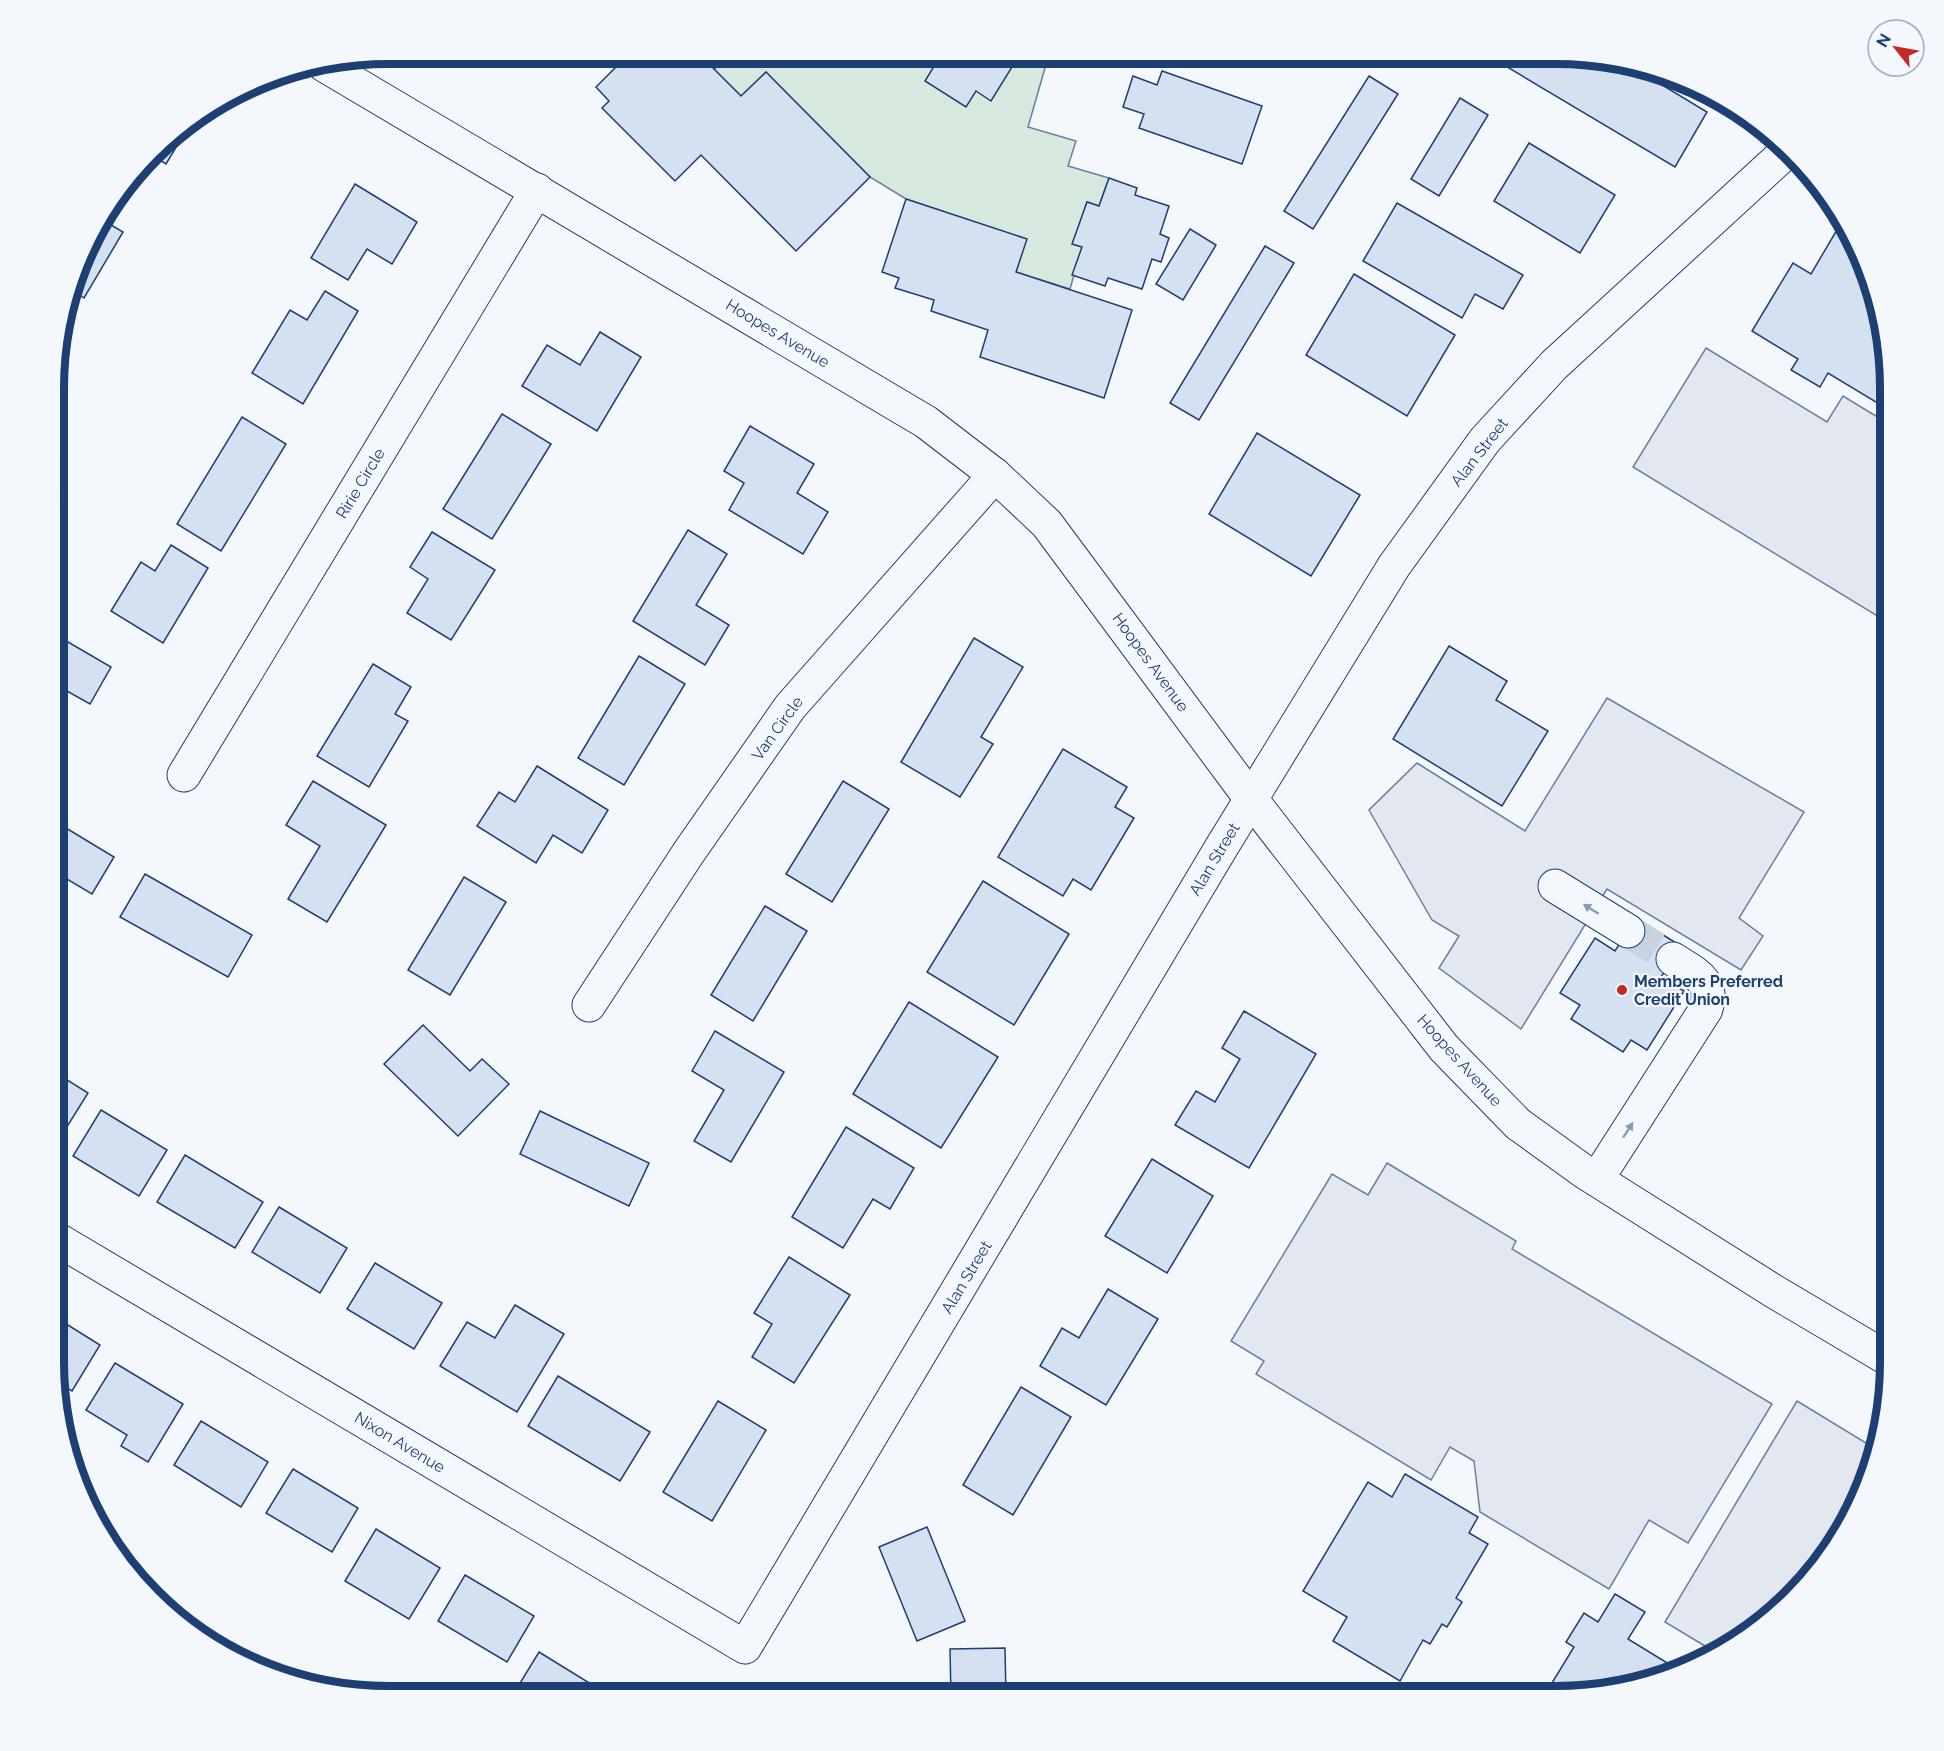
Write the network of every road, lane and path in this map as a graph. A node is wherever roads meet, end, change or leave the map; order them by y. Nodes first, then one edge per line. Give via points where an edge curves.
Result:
1 (332, 70) edge
2 (1781, 157) edge
3 (537, 190) junction
4 (995, 474) junction
5 (184, 775) dead end
6 (1251, 799) junction
7 (1555, 886) dead end
8 (1628, 931) tunnel mouth
9 (1673, 959) tunnel mouth
10 (589, 1005) dead end
11 (1597, 1179) junction
12 (64, 1243) edge
13 (1880, 1354) edge
14 (745, 1647) joint

1 - 3 street, Hoopes Avenue
2 - 6 street, Alan Street via 1554,365 1485,440 1394,566
3 - 4 street, Hoopes Avenue via 926,422
3 - 5 street, Ririe Circle
4 - 6 street, Hoopes Avenue via 1058,538
4 - 10 street, Van Circle via 790,707
6 - 11 street, Hoopes Avenue via 1444,1048 1518,1124
6 - 14 street, Alan Street
8 -> 7 street
11 -> 9 street via 1706,1009 1710,996 1707,984
11 - 13 street, Hoopes Avenue
12 - 14 street, Nixon Avenue

